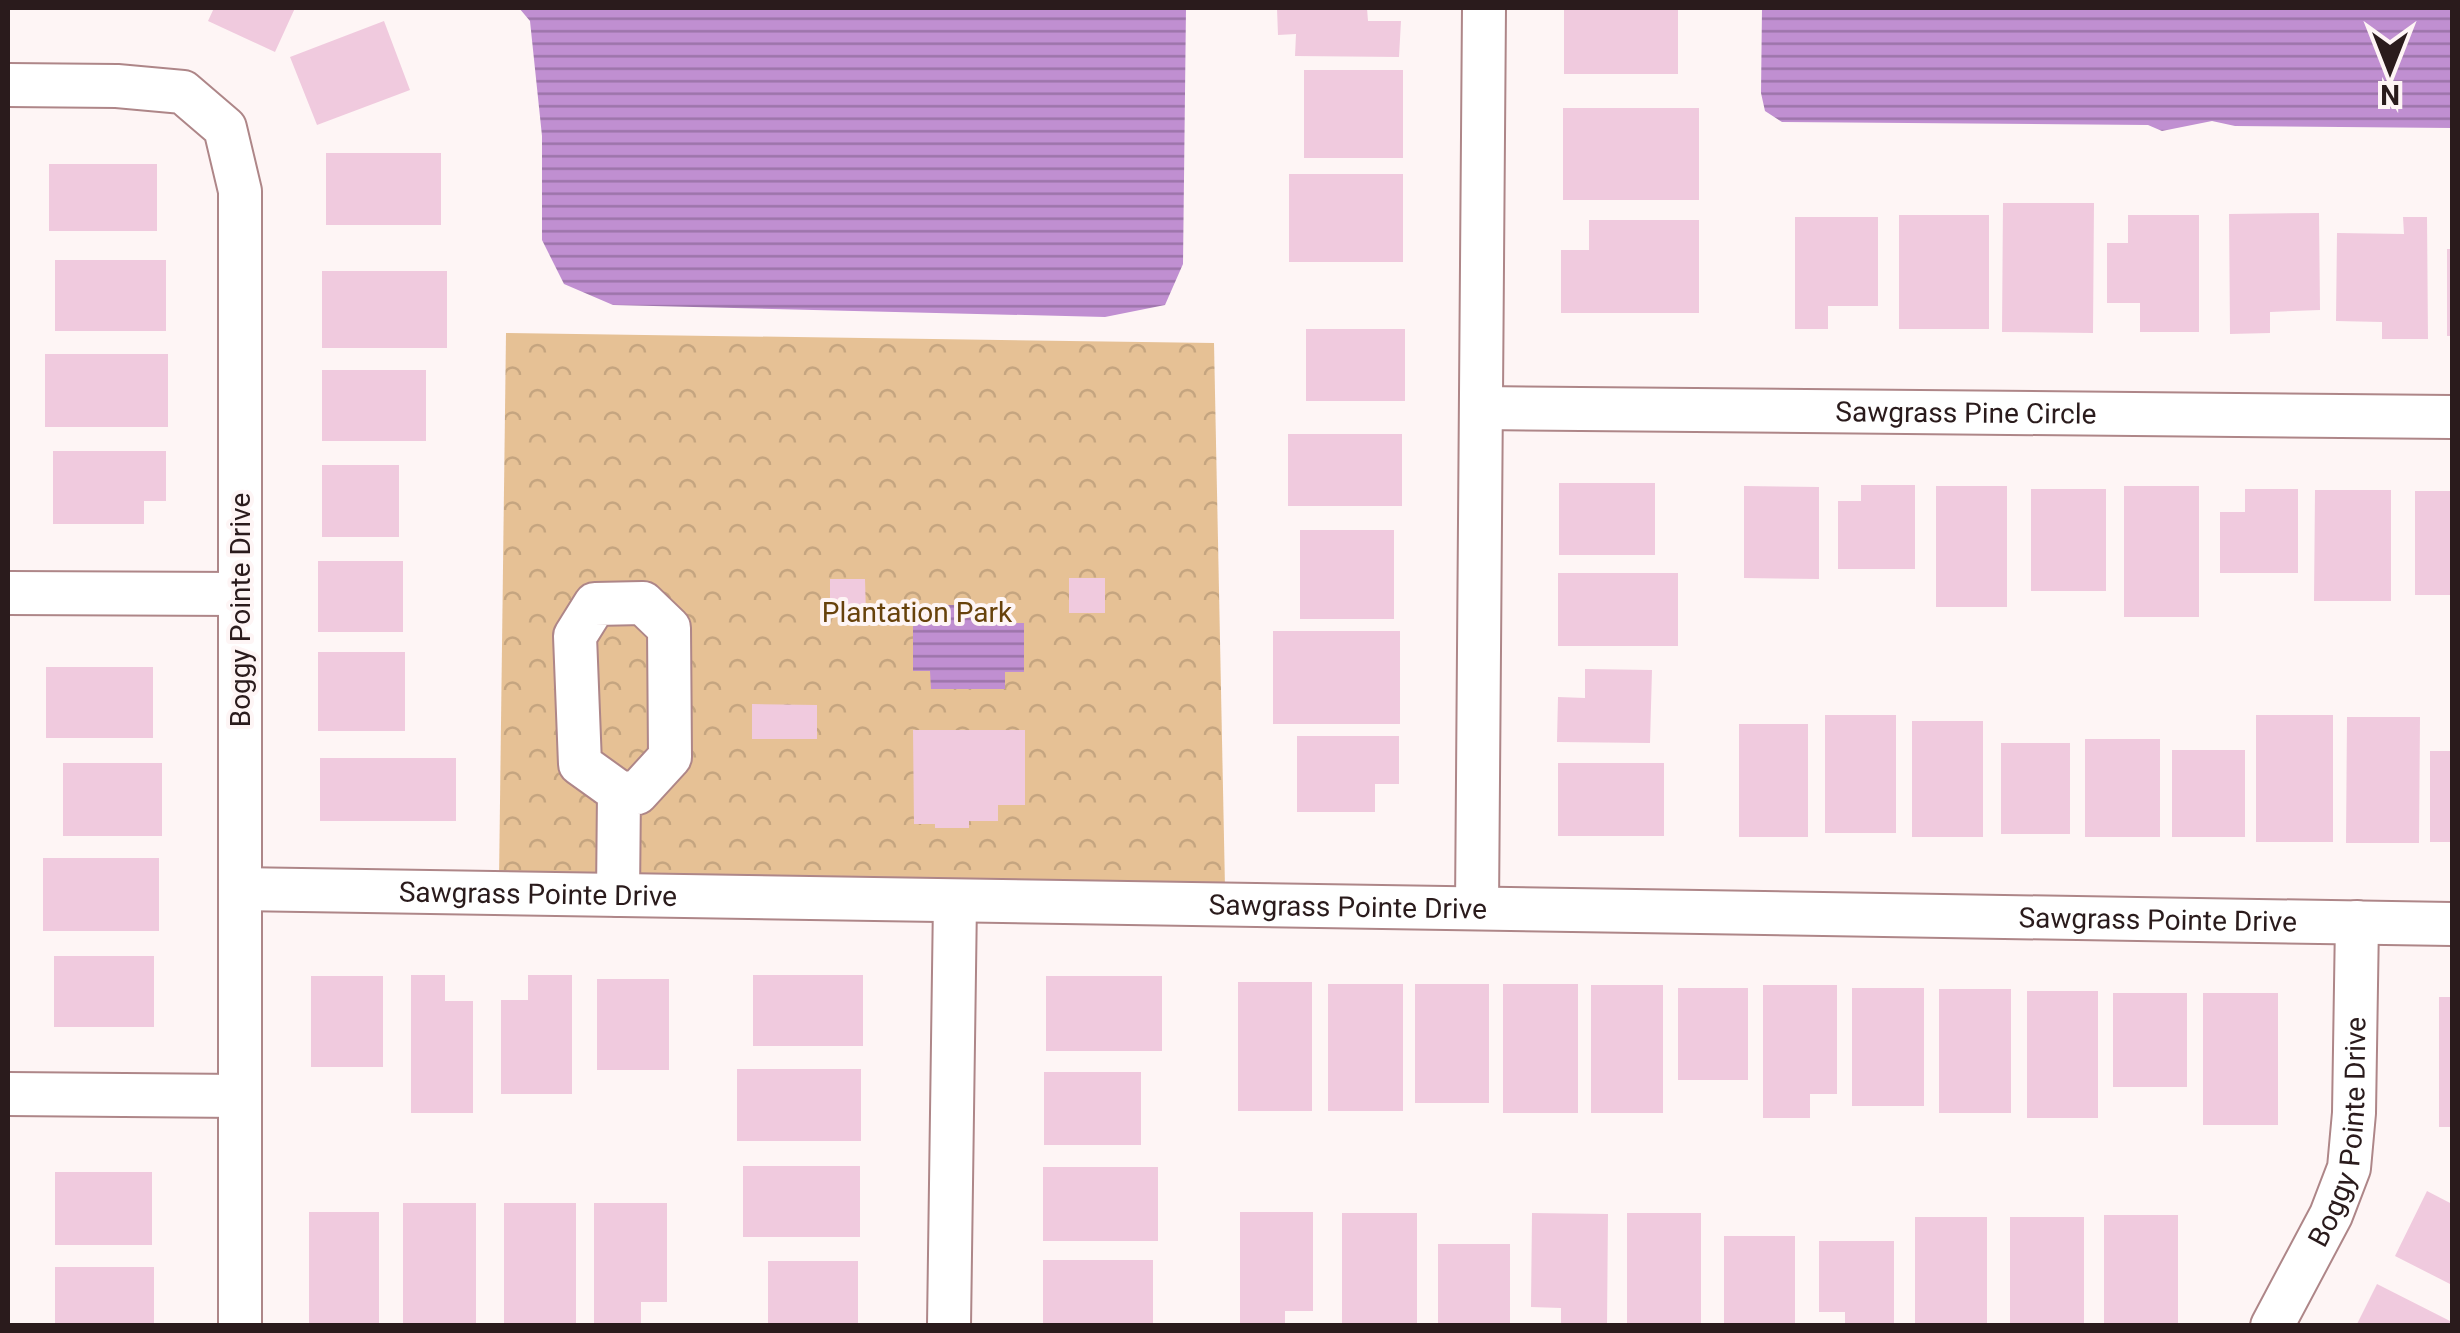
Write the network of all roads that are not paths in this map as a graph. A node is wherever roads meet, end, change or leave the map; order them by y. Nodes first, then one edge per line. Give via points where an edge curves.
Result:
1 (1484, 8) edge
2 (8, 85) edge
3 (1481, 408) junction
4 (2452, 417) edge
5 (8, 593) edge
6 (240, 594) junction
7 (620, 792) dead end
8 (240, 890) junction
9 (618, 895) junction
10 (955, 901) junction
11 (1477, 908) junction
12 (2357, 922) junction
13 (2452, 924) edge
14 (8, 1094) edge
15 (240, 1096) junction
16 (240, 1326) edge
17 (949, 1326) edge
18 (2272, 1326) edge

1 - 3 street
2 - 6 street, Boggy Pointe Drive via 183,92 225,128 240,191
3 - 4 street, Sawgrass Pine Circle
3 - 11 street
5 - 6 street
6 - 8 street, Boggy Pointe Drive
7 - 9 street
8 - 9 street, Sawgrass Pointe Drive
8 - 15 street, Boggy Pointe Drive
9 - 10 street, Sawgrass Pointe Drive
10 - 11 street, Sawgrass Pointe Drive
10 - 17 street
11 - 12 street, Sawgrass Pointe Drive
12 - 13 street, Sawgrass Pointe Drive
12 - 18 street, Boggy Pointe Drive via 2350,1168
14 - 15 street
15 - 16 street, Boggy Pointe Drive

